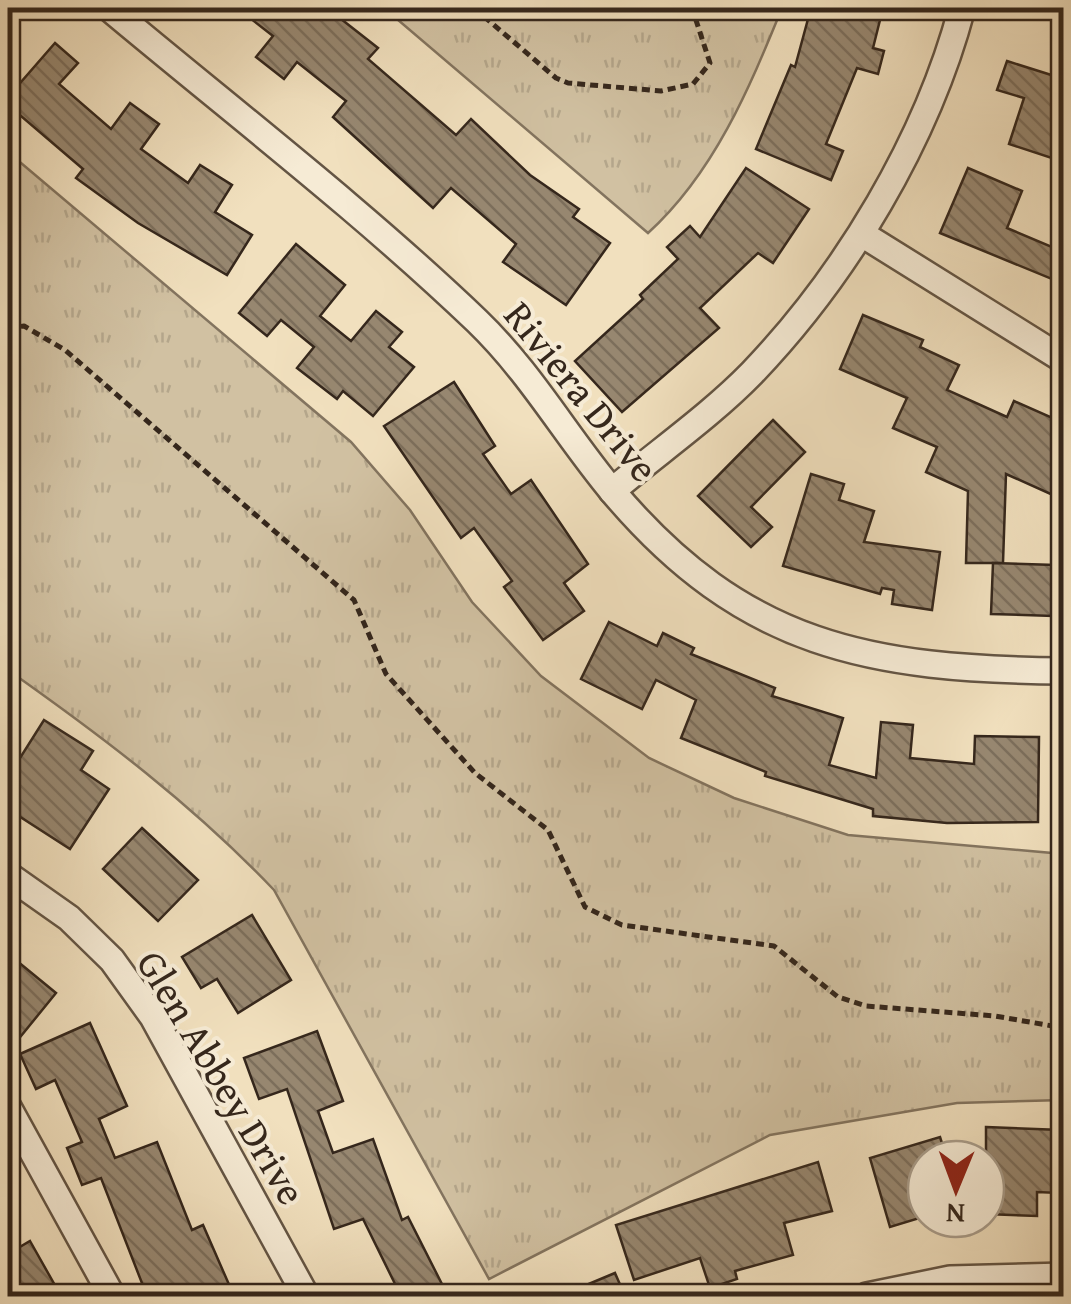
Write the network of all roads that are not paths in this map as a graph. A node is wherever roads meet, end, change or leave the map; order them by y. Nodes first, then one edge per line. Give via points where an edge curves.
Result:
1 (110, 8) edge
2 (962, 8) edge
3 (862, 234) junction
4 (1064, 360) edge
5 (612, 491) junction
6 (1064, 672) edge
7 (8, 875) edge
8 (8, 1107) edge
9 (1053, 1282) edge
10 (112, 1296) edge
11 (306, 1296) edge
12 (867, 1296) edge

1 - 5 street, Riviera Drive via 480,324 530,376
2 - 3 street via 929,101
3 - 4 street
3 - 5 street via 750,375
5 - 6 street, Riviera Drive via 684,568 774,624 874,659
7 - 11 street, Glen Abbey Drive via 69,918 112,960 153,1018
8 - 10 street
9 - 12 street via 950,1279

